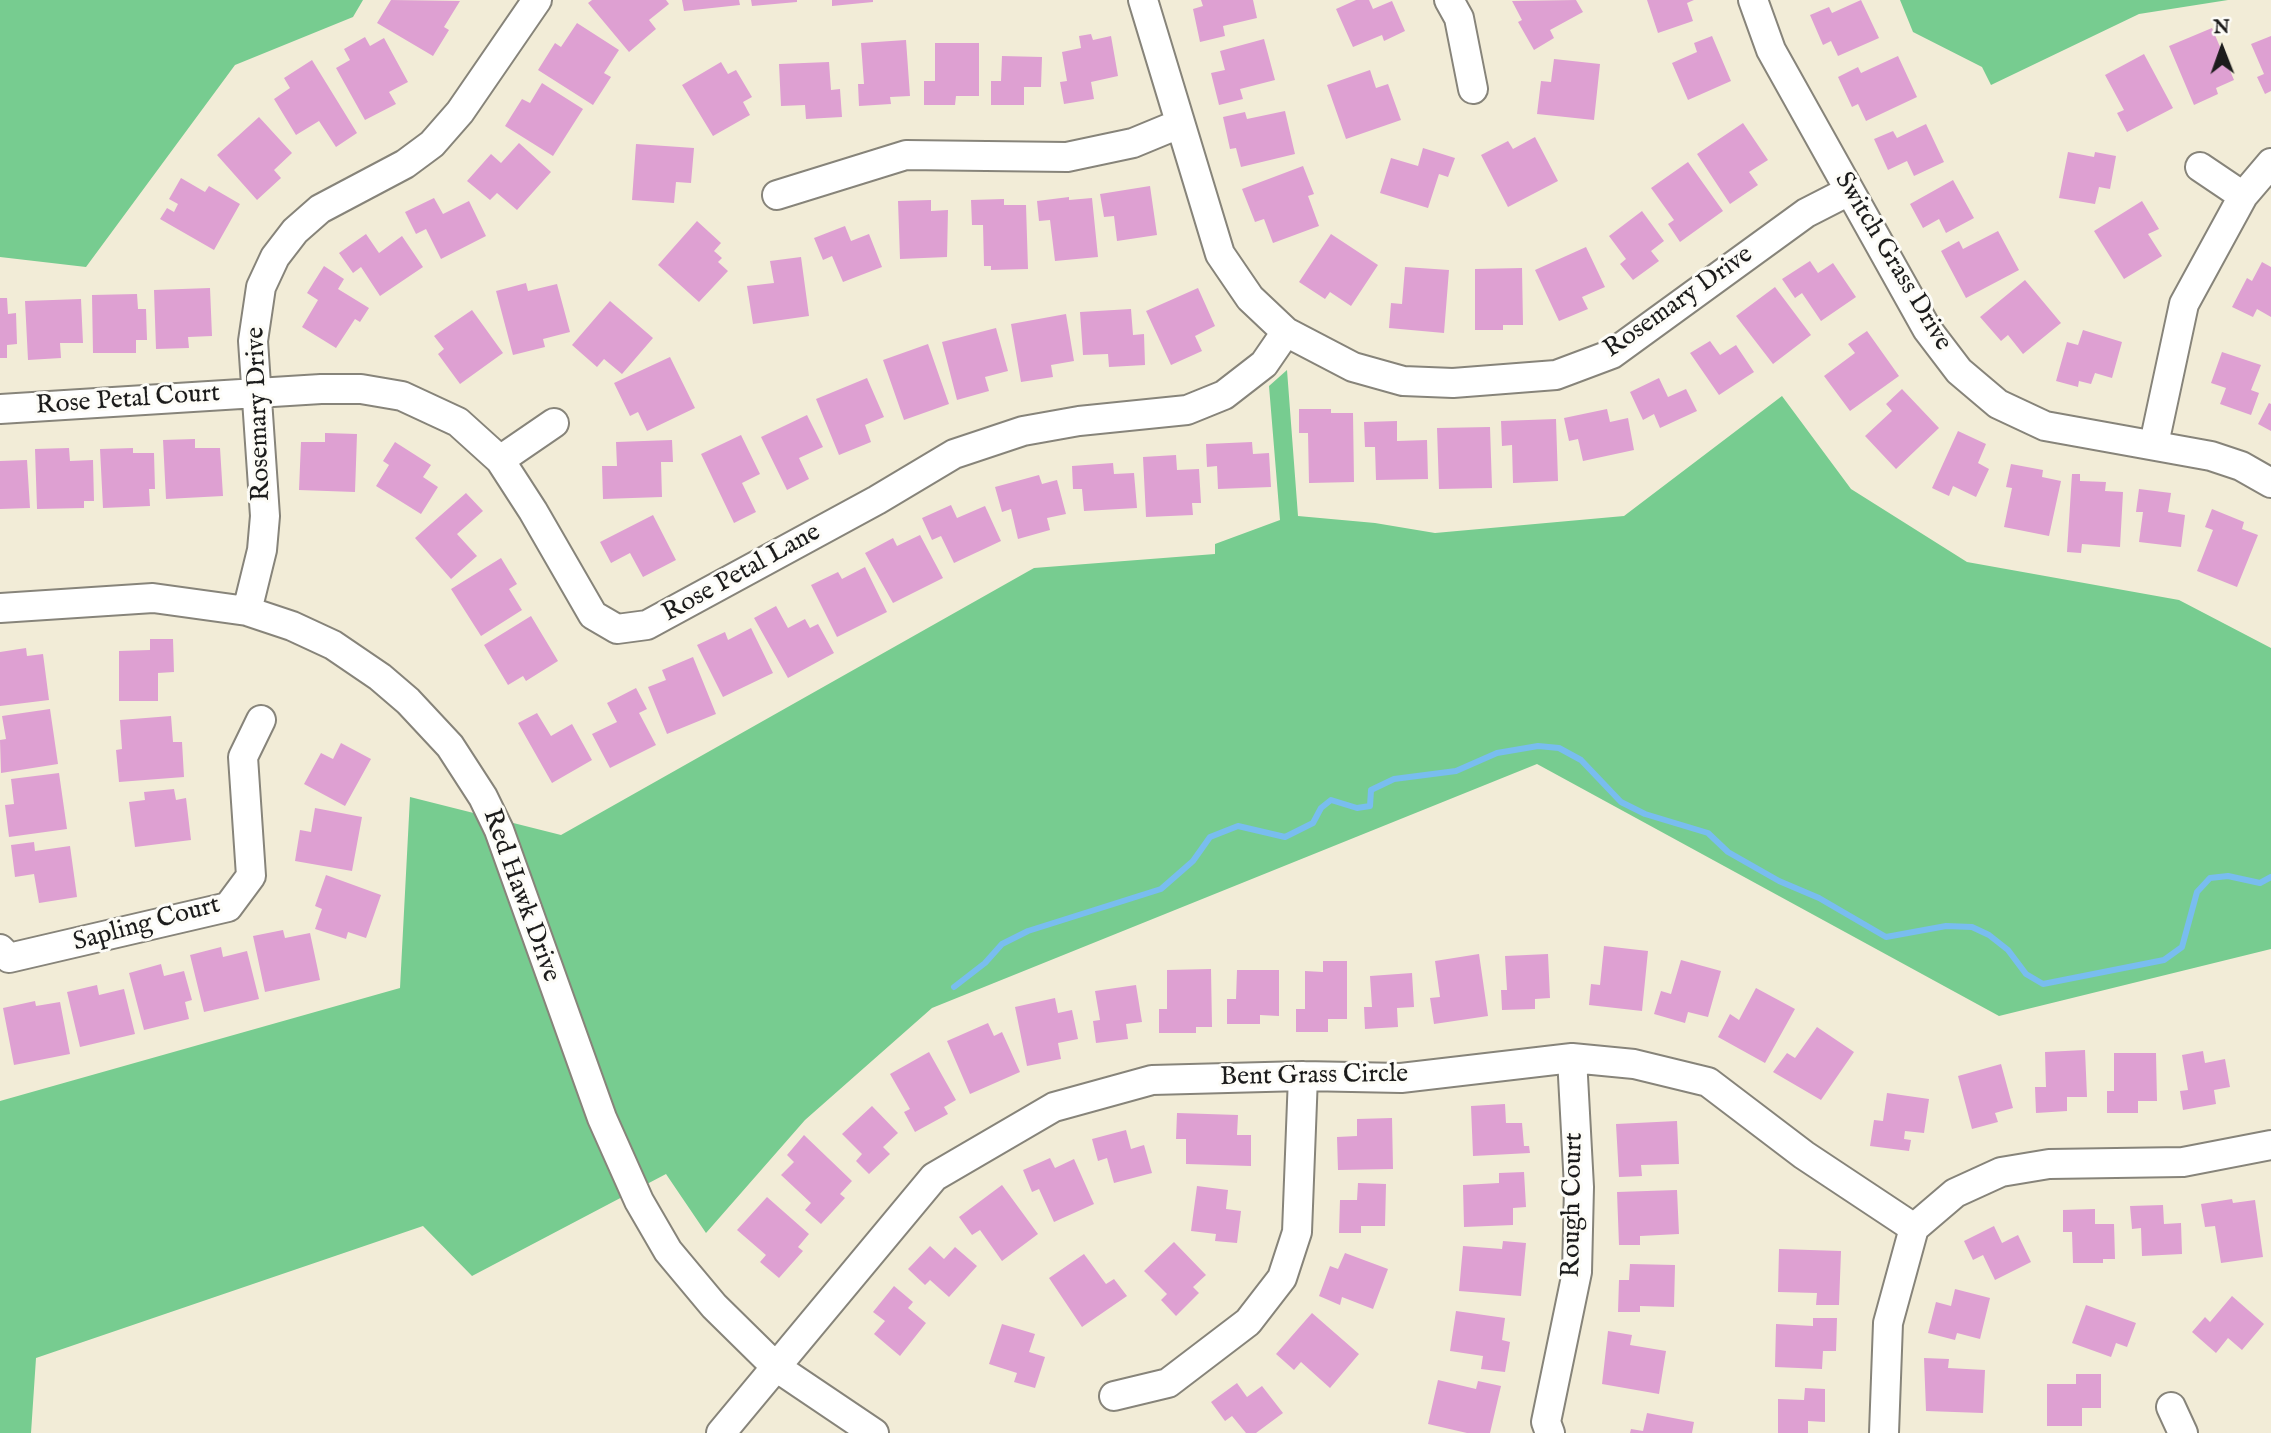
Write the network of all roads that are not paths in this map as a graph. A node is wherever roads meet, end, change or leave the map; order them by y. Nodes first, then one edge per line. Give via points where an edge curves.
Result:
1 (537, 0) edge
2 (1143, 0) edge
3 (1449, 0) edge
4 (1753, 0) edge
5 (1473, 89) dead end
6 (1179, 124) junction
7 (2271, 163) edge
8 (2200, 167) dead end
9 (1849, 191) junction
10 (777, 195) dead end
11 (2244, 196) junction
12 (1286, 332) junction
13 (256, 393) junction
14 (0, 409) edge
15 (554, 423) dead end
16 (2154, 444) junction
17 (500, 460) junction
18 (2271, 483) edge
19 (0, 608) edge
20 (247, 611) junction
21 (261, 720) dead end
22 (0, 949) edge
23 (1572, 1058) junction
24 (1303, 1076) junction
25 (2271, 1145) edge
26 (1914, 1228) junction
27 (776, 1367) junction
28 (1114, 1396) dead end
29 (2171, 1407) dead end
30 (721, 1433) edge
31 (874, 1433) edge
32 (1550, 1433) edge
33 (1884, 1433) edge
34 (2183, 1433) edge

1 - 13 street, Rosemary Drive via 460,112 432,144 405,164 320,209 295,230 275,257 261,286 256,312
2 - 6 street, Rosemary Drive
3 - 5 street via 1459,18
4 - 9 street, Switch Grass Drive via 1771,51
6 - 10 street via 1133,143 1067,157 906,155
6 - 12 street, Rosemary Drive via 1220,254 1250,298
7 - 11 street
8 - 11 street
9 - 12 street, Rosemary Drive via 1806,213 1612,354 1556,375 1403,382 1353,367
9 - 16 street, Switch Grass Drive via 1927,328 1959,371 1998,404 2045,426
11 - 16 street via 2184,304
12 - 17 street, Rose Petal Lane via 1265,364 1224,395 1187,410 1023,431 954,454 647,625 617,629 593,615
13 - 14 street, Rose Petal Court
13 - 17 street, Rose Petal Lane via 361,389 402,396 458,422
13 - 20 street, Rosemary Drive via 265,516
15 - 17 street
16 - 18 street, Switch Grass Drive via 2241,466
19 - 20 street, Red Hawk Drive via 153,598
20 - 27 street, Red Hawk Drive via 333,645 380,677 450,746 484,797 499,830 568,1029 624,1169 668,1251 714,1306
21 - 22 street, Sapling Court via 243,757 251,876 228,907 9,958
23 - 24 street, Bent Grass Circle via 1401,1079
23 - 26 street, Bent Grass Circle via 1634,1065 1708,1082 1804,1155
23 - 32 street, Rough Court via 1579,1187 1577,1272 1546,1422
24 - 27 street, Bent Grass Circle via 1152,1080 1054,1107 934,1177
24 - 28 street via 1297,1232 1282,1278 1248,1322 1168,1383
25 - 26 street via 2183,1162 2049,1164 2001,1172 1955,1192
26 - 33 street via 1888,1323
27 - 30 street, Bent Grass Circle
27 - 31 street, Red Hawk Drive
29 - 34 street

